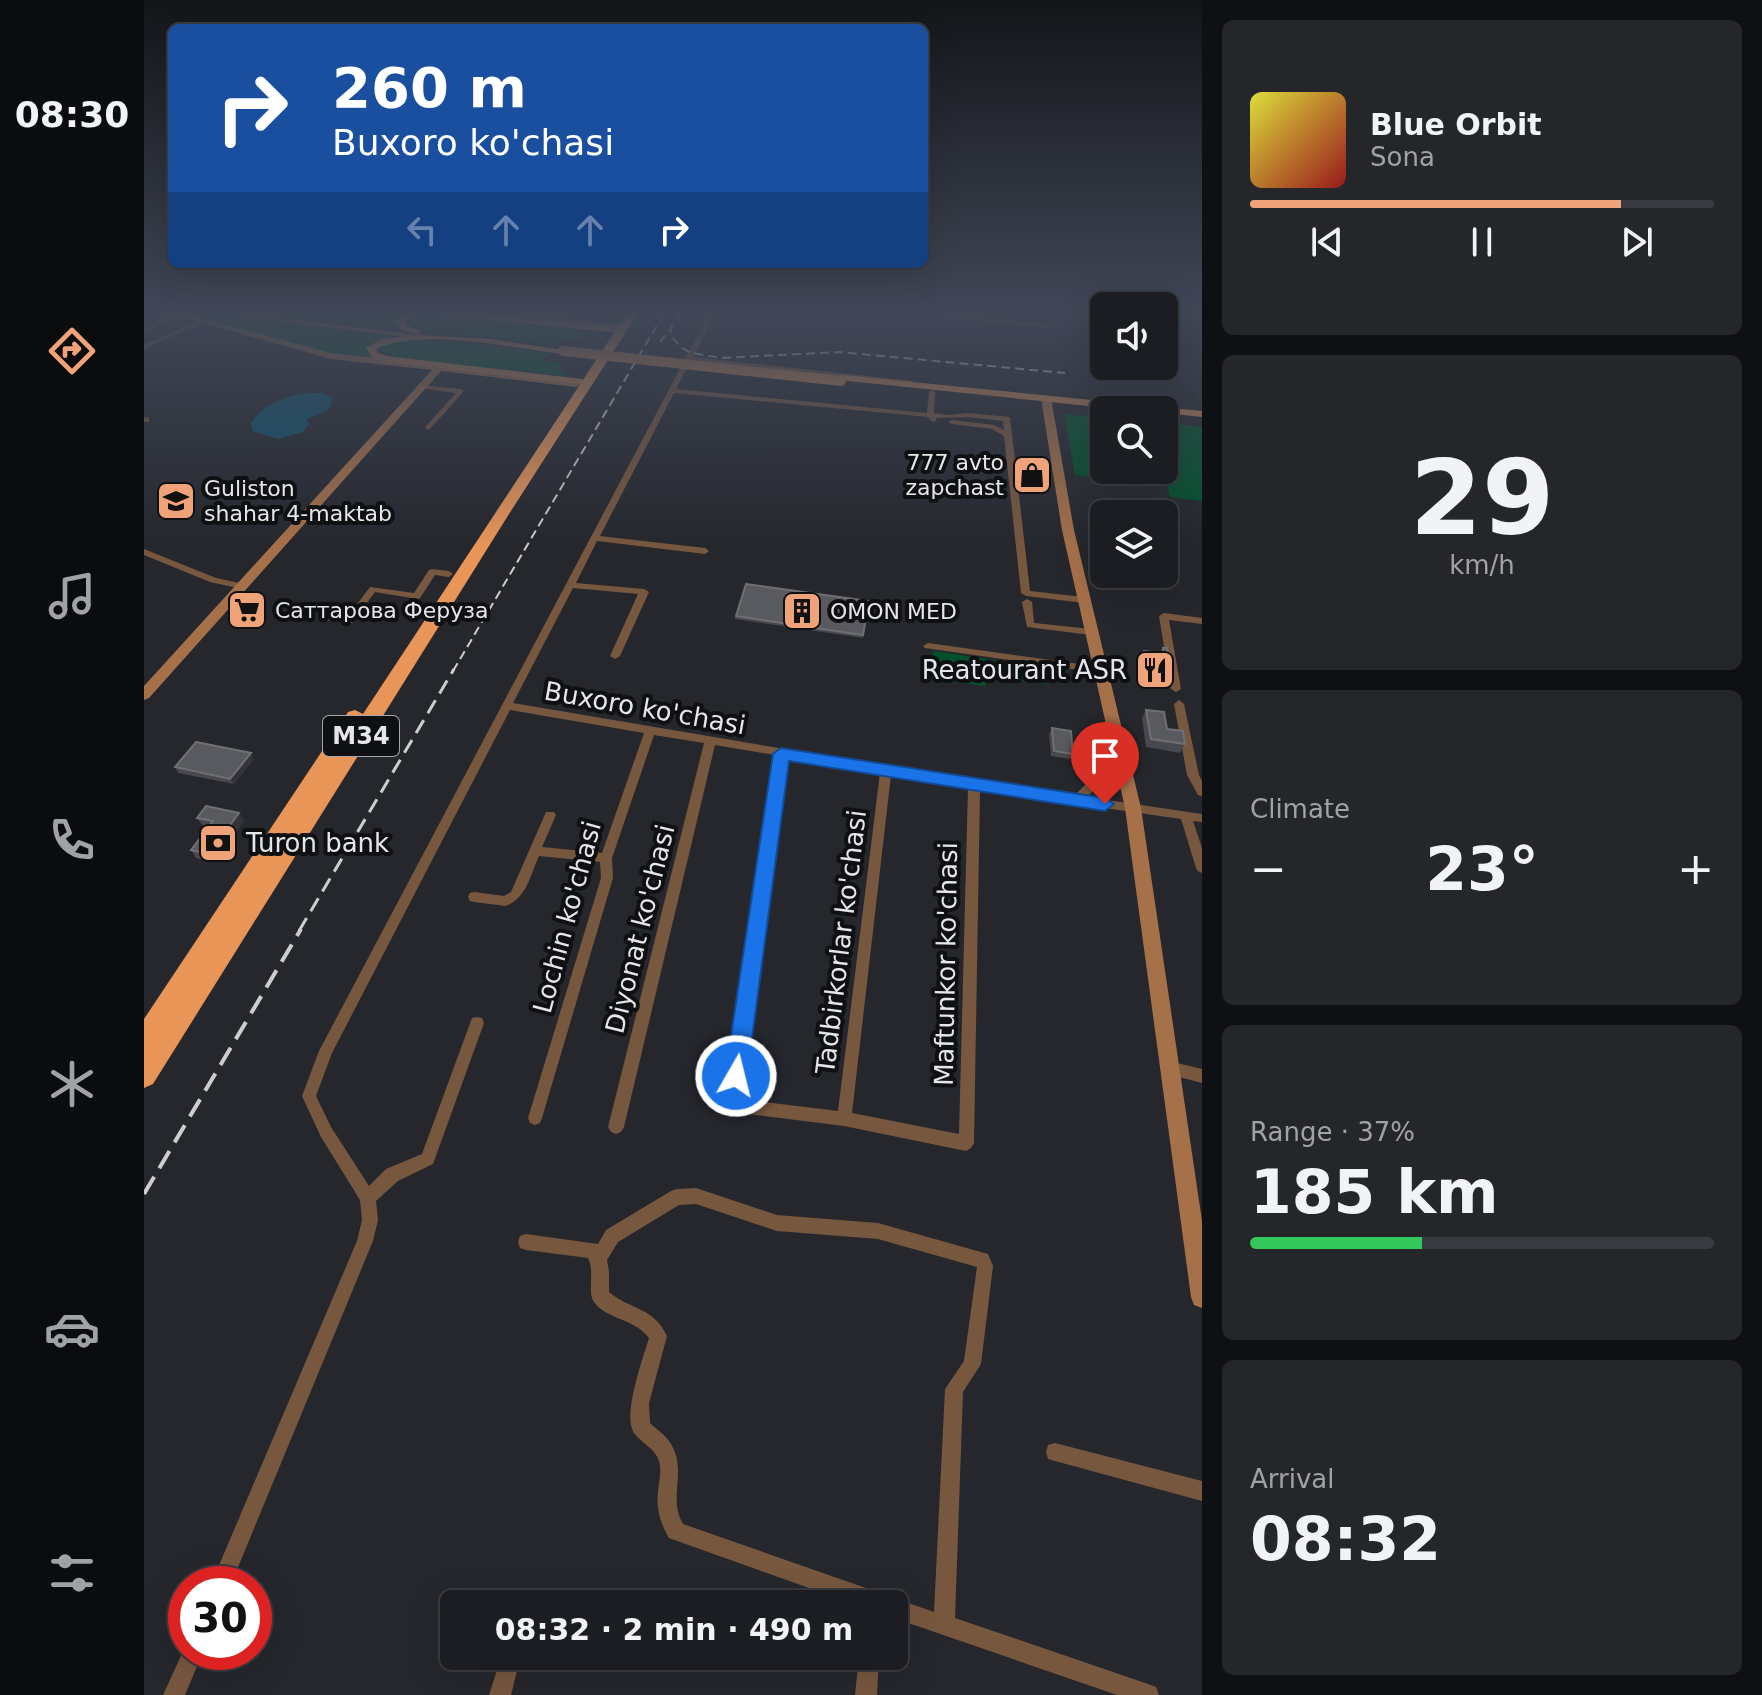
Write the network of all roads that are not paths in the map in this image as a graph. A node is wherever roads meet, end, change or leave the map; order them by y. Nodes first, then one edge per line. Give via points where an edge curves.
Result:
1 (420, 389) edge
2 (442, 389) edge
3 (573, 389) edge
4 (578, 389) edge
5 (910, 389) edge
6 (942, 389) edge
7 (670, 391) joint
8 (932, 392) junction
9 (1046, 401) junction
10 (1090, 405) edge
11 (1090, 407) edge
12 (1178, 414) edge
13 (930, 415) junction
14 (1202, 417) edge
15 (429, 428) dead end
16 (1008, 435) junction
17 (537, 451) junction
18 (593, 538) junction
19 (705, 551) dead end
20 (144, 552) edge
21 (449, 574) junction
22 (569, 585) junction
23 (242, 586) junction
24 (1084, 600) junction
25 (1027, 602) dead end
26 (324, 617) dead end
27 (1202, 621) edge
28 (1091, 632) junction
29 (928, 646) dead end
30 (615, 656) dead end
31 (1101, 670) junction
32 (1176, 689) dead end
33 (144, 695) edge
34 (1179, 704) dead end
35 (507, 706) junction
36 (650, 731) junction
37 (1119, 738) junction
38 (710, 742) junction
39 (781, 754) junction
40 (886, 770) junction
41 (974, 785) junction
42 (1202, 792) edge
43 (1077, 800) junction
44 (1133, 808) junction
45 (550, 815) dead end
46 (1186, 816) junction
47 (1202, 818) edge
48 (536, 851) junction
49 (606, 858) junction
50 (1202, 868) edge
51 (474, 897) dead end
52 (477, 1023) dead end
53 (144, 1041) edge
54 (1169, 1068) junction
55 (144, 1075) edge
56 (1202, 1076) edge
57 (535, 1118) dead end
58 (844, 1119) junction
59 (616, 1127) dead end
60 (368, 1198) junction
61 (526, 1242) dead end
62 (599, 1257) junction
63 (1202, 1297) edge
64 (1055, 1452) dead end
65 (1202, 1491) edge
66 (229, 1566) edge
67 (843, 1590) edge
68 (908, 1613) edge
69 (944, 1625) junction
70 (185, 1670) edge
71 (868, 1670) edge
72 (506, 1671) dead end
73 (174, 1695) edge
74 (500, 1695) edge
75 (866, 1695) edge
76 (1148, 1695) edge

1 - 23 street
2 - 15 street via 461,391
3 - 17 highway, M34
4 - 17 highway, M34
5 - 8 main road
6 - 9 main road
7 - 13 street
7 - 18 street
8 - 9 main road
8 - 13 street
9 - 10 main road
9 - 11 main road
9 - 24 street
12 - 14 main road
13 - 16 street via 932,420 994,427
13 - 16 street via 1007,419
16 - 24 street via 1024,590 1033,596
17 - 21 highway, M34
17 - 55 highway, M34
18 - 19 street
18 - 22 street
20 - 23 street
21 - 26 street via 432,572 417,596 373,589 349,621
21 - 53 highway, M34
22 - 30 street via 644,592
22 - 35 street
23 - 33 street
24 - 28 street
25 - 28 street via 1030,625
27 - 32 street via 1164,616
28 - 31 street
29 - 31 street
31 - 37 street
34 - 42 street via 1193,775
35 - 36 street, Buxoro ko'chasi
35 - 60 street via 326,1051 309,1096
36 - 38 street, Buxoro ko'chasi
36 - 49 street, Lochin ko'chasi
37 - 43 street via 1099,778
37 - 44 street
38 - 39 street, Buxoro ko'chasi
38 - 59 street, Diyonat ko'chasi
39 - 40 street, Buxoro ko'chasi
39 - 58 street via 732,1105
40 - 41 street, Buxoro ko'chasi
40 - 58 street, Tadbirkorlar ko'chasi
41 - 43 street, Buxoro ko'chasi
41 - 58 street, Maftunkor ko'chasi via 966,1143
43 - 44 street, Buxoro ko'chasi
44 - 46 street, Buxoro ko'chasi
44 - 54 street
45 - 48 street
46 - 47 street, Buxoro ko'chasi
46 - 50 street
48 - 49 street
48 - 51 street via 516,895 506,901
49 - 57 street, Lochin ko'chasi via 607,878
52 - 60 street via 428,1159 392,1175
54 - 56 street
54 - 63 street
60 - 66 street via 365,1241
61 - 62 street via 593,1250
62 - 67 street via 600,1296 650,1322 658,1336 640,1403 641,1427 665,1451 670,1473 666,1519 676,1531
62 - 69 street via 612,1236 677,1197 696,1196 777,1223 878,1231 982,1260 972,1364 954,1389
64 - 65 street
68 - 69 street
69 - 76 street
70 - 73 street
71 - 75 street
72 - 74 street

